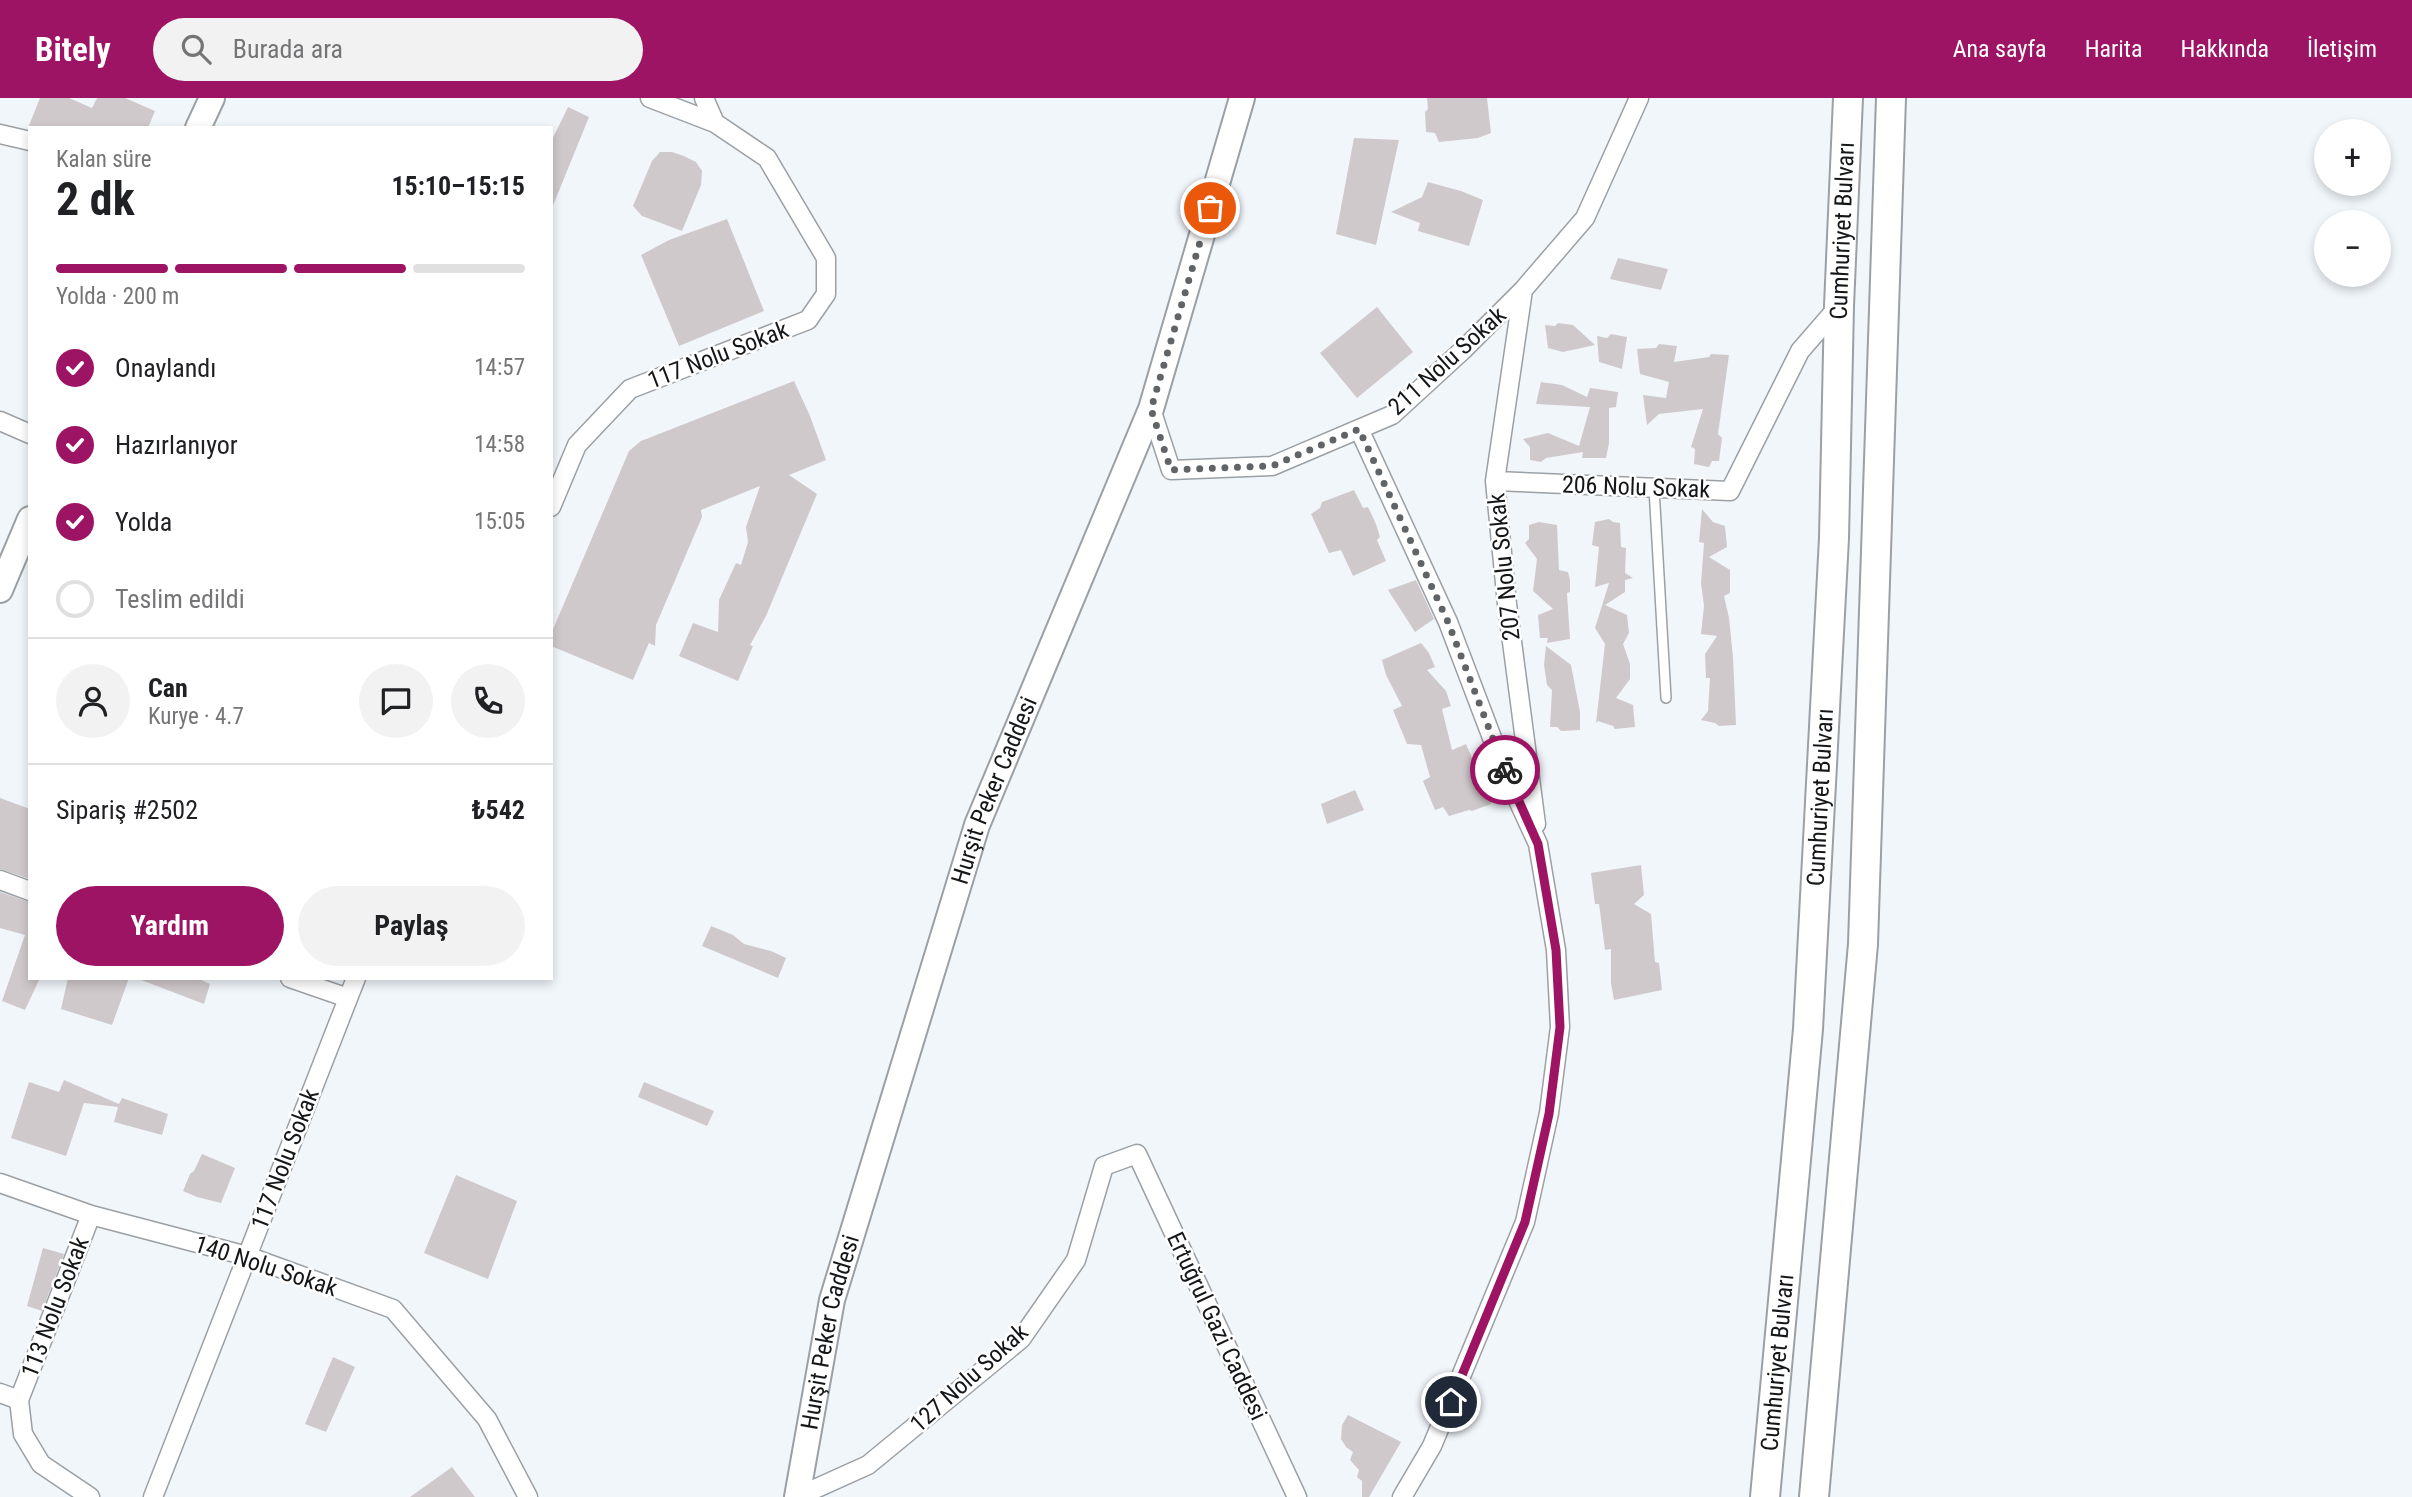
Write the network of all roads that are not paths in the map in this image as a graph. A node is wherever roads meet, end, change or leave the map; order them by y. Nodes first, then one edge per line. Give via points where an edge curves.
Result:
1 (212, 98) edge
2 (650, 98) edge
3 (704, 98) edge
4 (1242, 98) edge
5 (1639, 98) edge
6 (1848, 98) edge
7 (1891, 98) edge
8 (715, 123) junction
9 (199, 126) edge
10 (0, 134) edge
11 (28, 141) edge
12 (1523, 290) junction
13 (1839, 306) junction
14 (1151, 409) junction
15 (0, 421) edge
16 (1359, 429) junction
17 (28, 433) edge
18 (1495, 481) junction
19 (1654, 488) junction
20 (553, 502) edge
21 (28, 524) edge
22 (0, 590) edge
23 (1666, 698) dead end
24 (1538, 844) junction
25 (0, 880) edge
26 (28, 890) edge
27 (296, 980) edge
28 (355, 980) edge
29 (348, 998) junction
30 (1138, 1154) joint
31 (0, 1183) edge
32 (91, 1215) junction
33 (247, 1256) junction
34 (0, 1393) edge
35 (19, 1400) junction
36 (90, 1497) edge
37 (153, 1497) edge
38 (528, 1497) edge
39 (797, 1497) edge
40 (1297, 1497) edge
41 (1402, 1497) edge
42 (1765, 1497) edge
43 (1814, 1497) edge

1 - 9 street
2 - 8 street
3 - 8 street
4 - 14 street, Hurşit Peker Caddesi
5 - 12 street, 211 Nolu Sokak via 1585,218
6 - 13 main road, Cumhuriyet Bulvarı
7 - 43 main road, Cumhuriyet Bulvarı via 1863,944
8 - 20 street, 117 Nolu Sokak via 767,158 827,258 826,294 808,320 630,389 577,445
10 - 11 street
12 - 16 street, 211 Nolu Sokak via 1392,415
12 - 18 street, 207 Nolu Sokak
13 - 19 street, 206 Nolu Sokak via 1800,351 1730,491
13 - 42 main road, Cumhuriyet Bulvarı via 1834,538 1808,1029
14 - 16 street, 211 Nolu Sokak via 1171,470 1272,466
14 - 39 street, Hurşit Peker Caddesi via 977,825 832,1300
15 - 17 street
16 - 24 street via 1448,622
18 - 19 street, 206 Nolu Sokak
18 - 24 street, 207 Nolu Sokak
19 - 23 lane
21 - 22 street
24 - 41 street via 1556,950 1560,1027 1549,1114 1525,1222 1432,1446
25 - 26 street
27 - 29 street
28 - 29 street, 117 Nolu Sokak
29 - 33 street, 117 Nolu Sokak
30 - 39 street, 127 Nolu Sokak via 1104,1166 1076,1260 1021,1339 868,1465
30 - 40 street, Ertuğrul Gazi Caddesi
31 - 32 street, 140 Nolu Sokak
32 - 33 street, 140 Nolu Sokak
32 - 35 street, 113 Nolu Sokak
33 - 37 street, 117 Nolu Sokak
33 - 38 street, 140 Nolu Sokak via 393,1309 487,1419
34 - 35 street
35 - 36 street via 23,1434 41,1464

